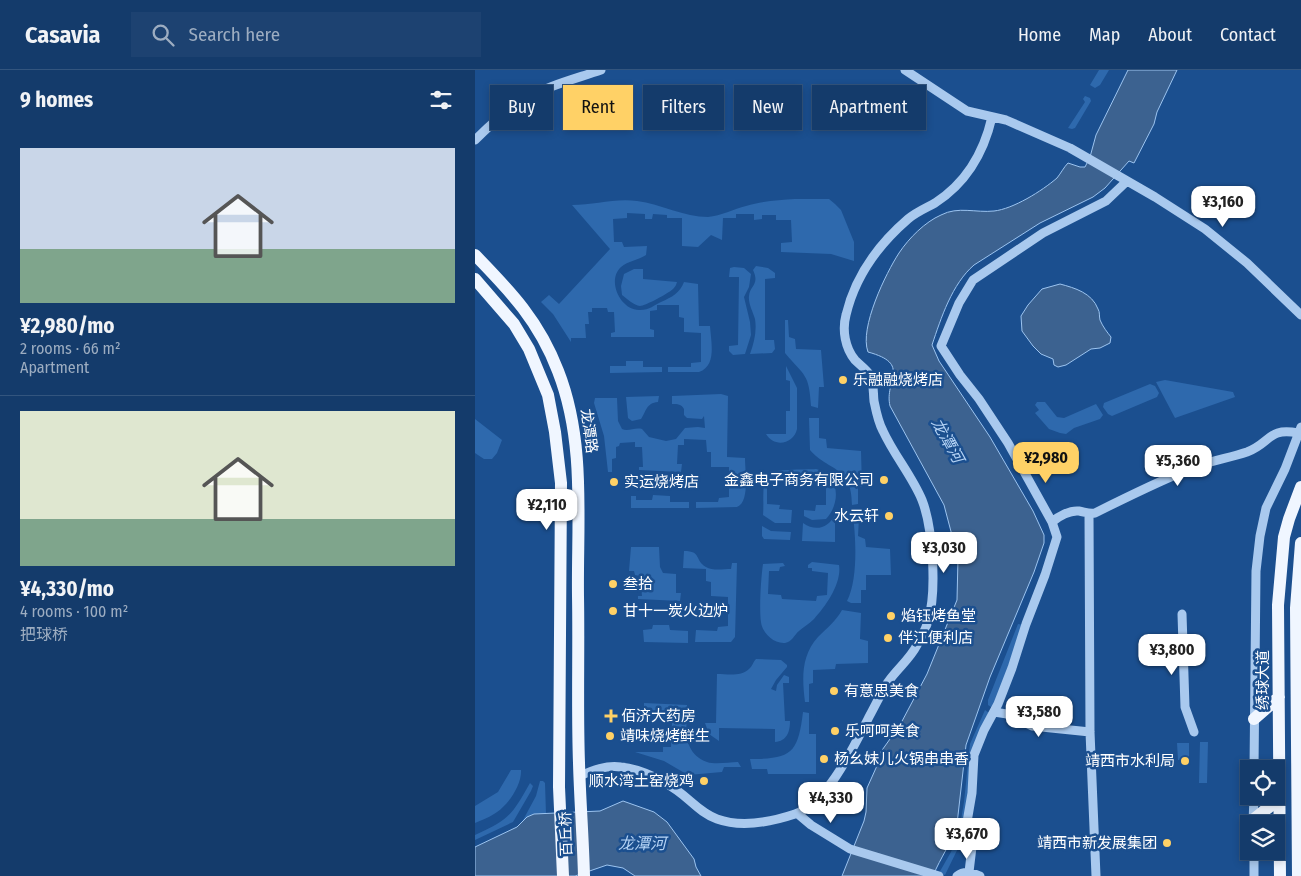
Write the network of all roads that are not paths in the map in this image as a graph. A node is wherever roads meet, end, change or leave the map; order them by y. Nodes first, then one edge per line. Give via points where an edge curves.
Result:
1 (601, 70) edge
2 (905, 70) edge
3 (992, 117) junction
4 (475, 140) edge
5 (1123, 179) junction
6 (475, 255) edge
7 (475, 279) edge
8 (1301, 315) edge
9 (1300, 430) edge
10 (1301, 486) edge
11 (1089, 514) junction
12 (1052, 522) junction
13 (1301, 543) edge
14 (1182, 614) dead end
15 (1298, 642) edge
16 (1279, 698) junction
17 (994, 712) junction
18 (1254, 719) junction
19 (1090, 732) junction
20 (1194, 732) dead end
21 (1254, 760) edge
22 (1280, 760) edge
23 (580, 776) junction
24 (1299, 784) edge
25 (581, 792) joint
26 (1272, 805) edge
27 (1280, 805) edge
28 (798, 814) junction
29 (1261, 815) edge
30 (1254, 860) edge
31 (969, 872) junction
32 (937, 875) edge
33 (563, 876) edge
34 (584, 876) edge
35 (957, 876) edge
36 (981, 876) edge
37 (1096, 876) edge
38 (1255, 876) edge
39 (1280, 876) edge
40 (1298, 876) edge

1 - 4 street via 523,100
2 - 3 street via 967,111
3 - 5 street via 1070,148
3 - 28 street via 981,152 970,169 949,192 910,217 881,245 859,278 845,315 846,346 869,373 883,431 911,477 929,523 932,538 931,600 929,619 916,648 889,682 837,776 825,792
5 - 8 street via 1205,229 1247,263
5 - 12 street via 1106,201 1063,222 973,280 959,303 941,346 998,426
6 - 23 main road, 龙潭路 via 538,328 558,372 572,421 578,481
7 - 33 main road, 百丘桥 via 514,324 529,350 548,395 555,432 561,483 560,794
9 - 11 street via 1277,432 1249,451 1193,468
9 - 18 street via 1267,508 1260,536 1256,578
10 - 16 main road, 绣球大道 via 1284,537 1278,604
11 - 12 street via 1075,511
11 - 19 street
12 - 17 street via 1057,537 1051,560
13 - 15 main road via 1296,608
14 - 20 street via 1185,707
15 - 24 main road
16 - 18 main road
16 - 22 main road, 绣球大道
17 - 19 street via 1015,714 1032,726
17 - 31 street via 974,755 967,822 972,847
18 - 21 street
19 - 37 street
23 - 25 main road, 龙潭路
23 - 28 street via 606,767 621,766 635,770 667,784 719,820 755,824
24 - 40 main road
25 - 34 main road, 百丘桥
26 - 29 main road
27 - 39 main road, 绣球大道
28 - 32 street via 850,849
30 - 38 street
31 - 35 street
31 - 36 street

